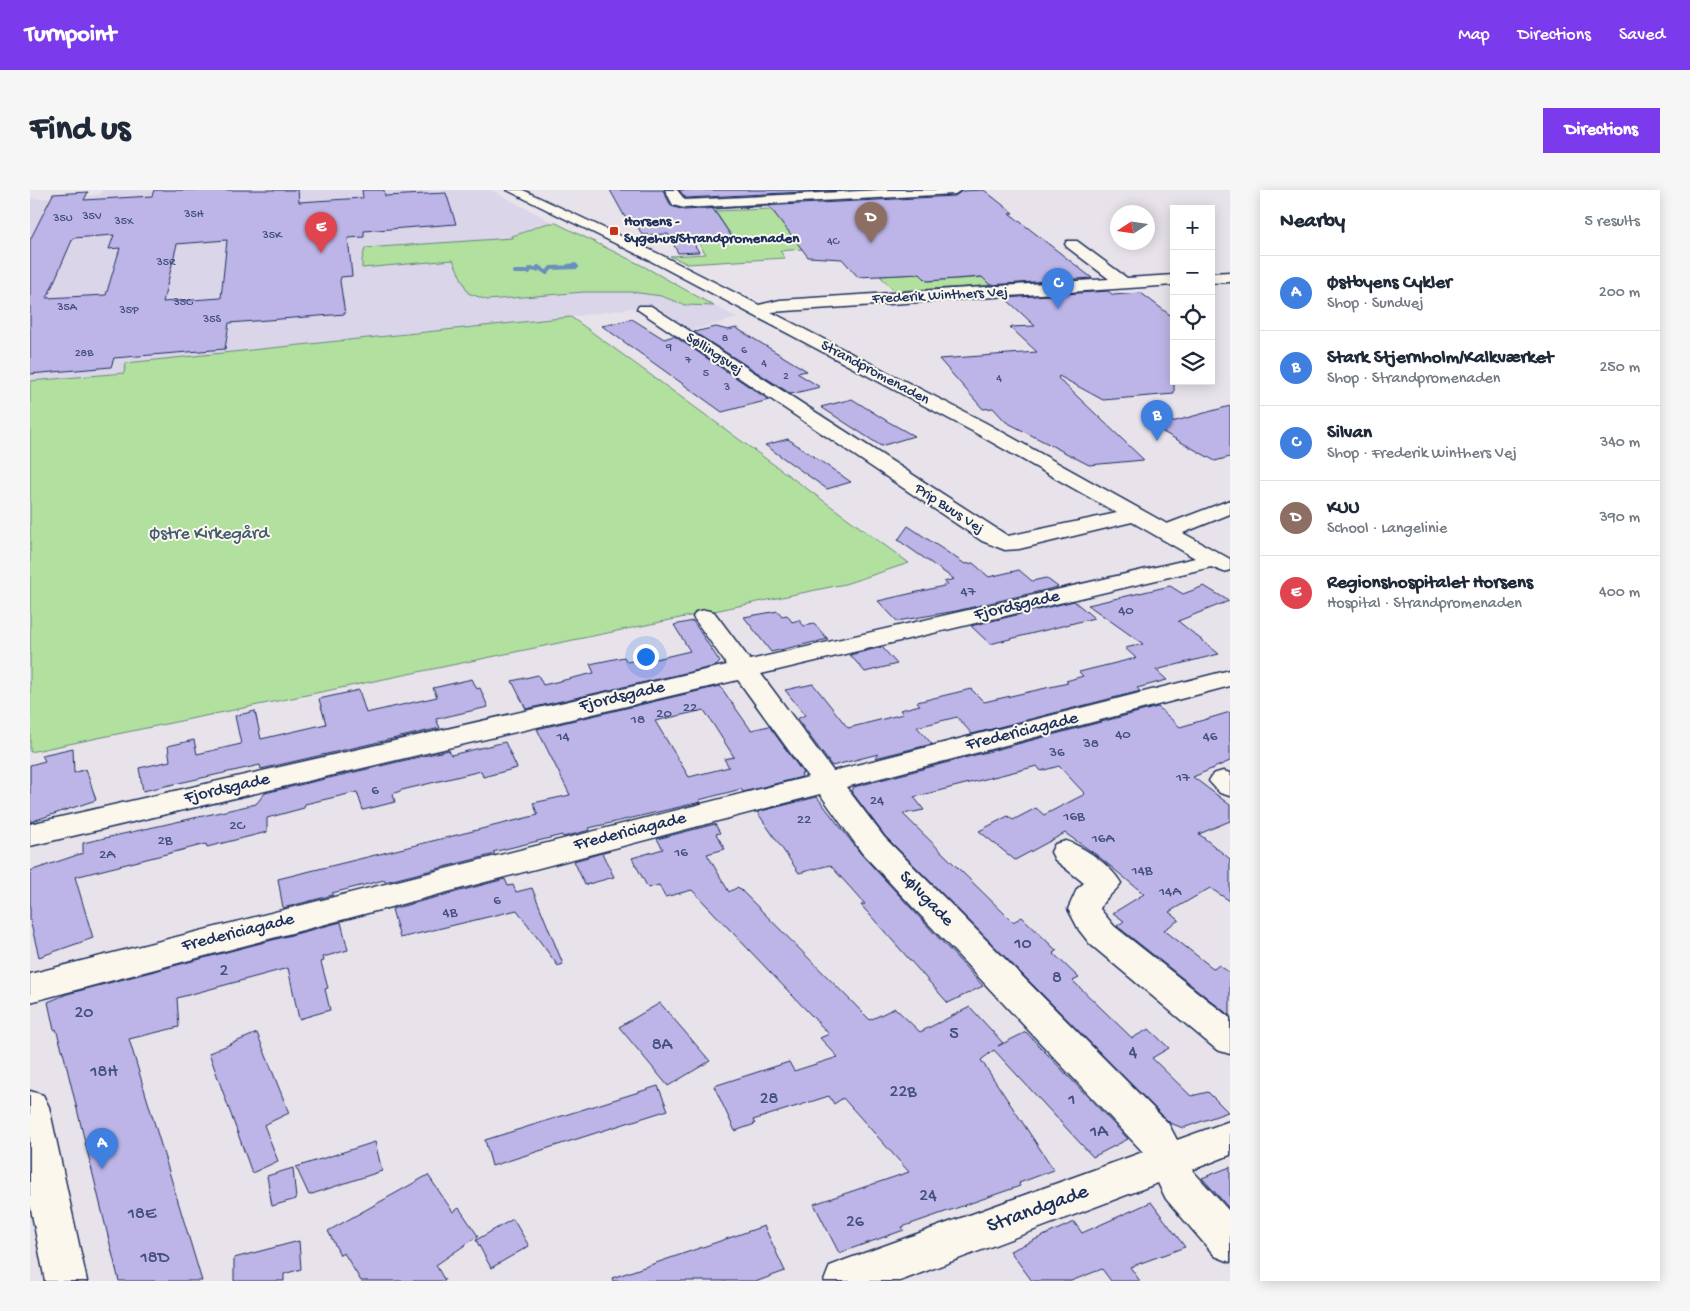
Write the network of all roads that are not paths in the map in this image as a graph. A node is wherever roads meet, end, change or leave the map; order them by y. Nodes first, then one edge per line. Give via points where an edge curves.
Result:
1 (514, 190) edge
2 (671, 190) edge
3 (954, 190) edge
4 (1072, 244) dead end
5 (1230, 277) edge
6 (1215, 278) edge
7 (1170, 280) edge
8 (1125, 284) junction
9 (645, 309) dead end
10 (756, 311) junction
11 (783, 399) joint
12 (1230, 506) edge
13 (1135, 514) junction
14 (1166, 532) junction
15 (1222, 564) edge
16 (705, 617) dead end
17 (744, 669) junction
18 (1230, 678) edge
19 (827, 782) junction
20 (30, 834) edge
21 (1066, 852) dead end
22 (30, 988) edge
23 (1230, 1039) edge
24 (30, 1107) edge
25 (1230, 1138) edge
26 (1169, 1162) junction
27 (1230, 1242) edge
28 (66, 1281) edge
29 (844, 1281) edge

1 - 10 street, Strandpromenaden via 656,258
2 - 3 street via 678,202 684,204
4 - 8 street
5 - 6 street
7 - 8 street, Frederik Winthers Vej
8 - 10 street, Frederik Winthers Vej via 780,305
9 - 11 street, Søllingsvej
10 - 13 street, Strandpromenaden via 978,427
11 - 13 street, Prip Buus Vej via 1005,543 1113,522
12 - 14 street
13 - 14 street, Strandpromenaden
14 - 15 street, Strandpromenaden
15 - 17 street, Fjordsgade via 1192,566
16 - 17 street, Sølvgade
17 - 19 street, Sølvgade
17 - 20 street, Fjordsgade
18 - 19 street, Fredericiagade
19 - 22 street, Fredericiagade
19 - 26 street, Sølvgade via 873,844 1154,1134
21 - 23 street via 1105,883 1088,897 1084,909 1102,935
24 - 28 street
25 - 26 street, Strandgade
26 - 27 street, Sølvgade via 1180,1186
26 - 29 street, Strandgade

